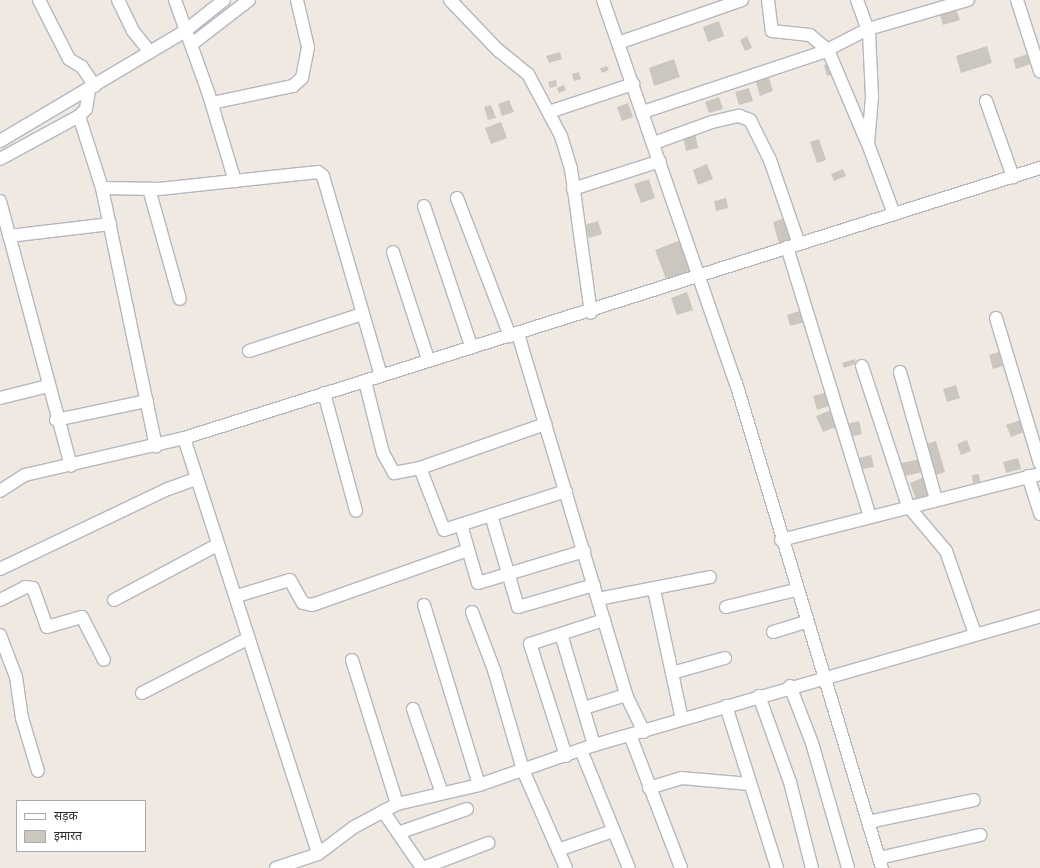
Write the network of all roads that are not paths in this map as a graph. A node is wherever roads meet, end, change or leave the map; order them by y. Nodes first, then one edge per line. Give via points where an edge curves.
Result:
1 (39, 0) edge
2 (118, 0) edge
3 (175, 0) edge
4 (224, 0) edge
5 (249, 0) edge
6 (297, 0) edge
7 (450, 0) edge
8 (603, 0) edge
9 (742, 0) edge
10 (768, 0) edge
11 (857, 0) edge
12 (967, 0) edge
13 (1017, 0) edge
14 (868, 29) junction
15 (185, 31) junction
16 (618, 43) junction
17 (192, 44) junction
18 (828, 50) junction
19 (150, 52) junction
20 (1040, 71) edge
21 (633, 84) junction
22 (92, 87) junction
23 (986, 101) dead end
24 (212, 103) junction
25 (549, 112) junction
26 (643, 112) junction
27 (79, 116) junction
28 (0, 141) edge
29 (654, 143) junction
30 (868, 144) junction
31 (0, 159) edge
32 (660, 161) junction
33 (1040, 168) edge
34 (1013, 177) junction
35 (235, 181) junction
36 (102, 188) junction
37 (149, 189) junction
38 (573, 189) junction
39 (457, 198) dead end
40 (0, 201) edge
41 (424, 206) dead end
42 (894, 214) junction
43 (110, 224) junction
44 (9, 236) junction
45 (793, 246) junction
46 (393, 252) dead end
47 (700, 277) junction
48 (180, 300) dead end
49 (591, 312) junction
50 (362, 314) junction
51 (996, 318) dead end
52 (514, 335) junction
53 (471, 346) junction
54 (249, 351) dead end
55 (428, 359) junction
56 (862, 366) dead end
57 (900, 372) dead end
58 (381, 375) junction
59 (364, 381) junction
60 (48, 386) junction
61 (324, 393) junction
62 (0, 398) edge
63 (147, 401) junction
64 (56, 420) junction
65 (545, 424) junction
66 (184, 438) junction
67 (156, 446) junction
68 (1040, 464) edge
69 (71, 466) junction
70 (420, 468) junction
71 (1040, 474) edge
72 (1028, 476) junction
73 (196, 479) junction
74 (0, 491) edge
75 (566, 491) junction
76 (936, 499) junction
77 (908, 506) junction
78 (356, 511) dead end
79 (1040, 514) edge
80 (491, 515) junction
81 (870, 516) junction
82 (461, 525) junction
83 (781, 540) junction
84 (217, 545) junction
85 (468, 550) junction
86 (584, 551) junction
87 (0, 569) edge
88 (509, 574) junction
89 (710, 577) dead end
90 (594, 585) junction
91 (654, 590) junction
92 (796, 590) junction
93 (237, 596) junction
94 (598, 599) junction
95 (0, 600) edge
96 (114, 600) dead end
97 (424, 605) dead end
98 (726, 607) dead end
99 (472, 612) dead end
100 (1040, 616) edge
101 (604, 620) junction
102 (806, 622) junction
103 (773, 632) dead end
104 (561, 634) junction
105 (975, 634) junction
106 (0, 635) edge
107 (249, 638) junction
108 (725, 658) dead end
109 (104, 660) dead end
110 (352, 660) dead end
111 (672, 673) junction
112 (823, 676) junction
113 (790, 686) junction
114 (142, 693) dead end
115 (626, 695) junction
116 (759, 696) junction
117 (726, 706) junction
118 (584, 708) junction
119 (413, 709) dead end
120 (682, 720) junction
121 (644, 732) junction
122 (630, 736) junction
123 (594, 745) junction
124 (581, 750) junction
125 (566, 756) junction
126 (523, 770) junction
127 (38, 771) dead end
128 (750, 784) junction
129 (479, 785) junction
130 (649, 788) junction
131 (441, 791) junction
132 (974, 800) dead end
133 (397, 804) junction
134 (467, 809) dead end
135 (383, 811) junction
136 (868, 822) junction
137 (613, 831) junction
138 (398, 833) junction
139 (980, 835) dead end
140 (488, 842) dead end
141 (558, 850) junction
142 (318, 854) junction
143 (880, 863) edge
144 (625, 867) edge
145 (276, 868) edge
146 (423, 868) edge
147 (566, 868) edge
148 (681, 868) edge
149 (777, 868) edge
150 (812, 868) edge
151 (848, 868) edge

1 - 22 street via 69,59 82,67
2 - 19 street via 132,31
3 - 15 street
4 - 15 street
5 - 17 street
6 - 24 street via 308,47 302,78 293,86
7 - 25 street via 498,50 528,74
8 - 16 street
9 - 16 street
10 - 18 street via 772,31 810,35
11 - 14 street
12 - 14 street
13 - 20 street
14 - 18 street
14 - 30 street via 872,97
15 - 17 street
15 - 19 street
16 - 21 street
17 - 24 street
18 - 26 street
18 - 30 street
19 - 22 street
21 - 25 street
21 - 26 street
22 - 27 street via 86,108
22 - 28 street
23 - 34 street
24 - 35 street
25 - 38 street via 568,153
26 - 29 street
27 - 31 street
27 - 36 street
29 - 32 street
29 - 45 street via 712,122 739,116 750,120 770,160
30 - 42 street
32 - 38 street
32 - 47 street
33 - 34 street
34 - 42 street
35 - 37 street
35 - 50 street via 309,172 323,176
36 - 37 street
36 - 43 street
37 - 48 street
38 - 49 street
39 - 52 street
40 - 44 street
41 - 53 street
42 - 45 street
43 - 44 street
43 - 63 street
44 - 60 street
45 - 47 street
45 - 81 street
46 - 55 street
47 - 49 street
47 - 83 street via 736,384
49 - 52 street
50 - 54 street
50 - 58 street
51 - 68 street
52 - 53 street
52 - 65 street
53 - 55 street
55 - 58 street
56 - 77 street
57 - 76 street
58 - 59 street
59 - 61 street
59 - 70 street via 390,468 399,473
60 - 62 street
60 - 64 street
61 - 66 street
61 - 78 street
63 - 64 street
63 - 67 street
64 - 69 street
65 - 70 street
65 - 75 street
66 - 67 street
66 - 73 street
67 - 69 street
69 - 74 street via 25,475
70 - 82 street via 444,530
71 - 72 street
72 - 76 street
72 - 79 street
73 - 84 street
73 - 87 street via 168,488
75 - 80 street
75 - 86 street
76 - 77 street
77 - 81 street
77 - 105 street via 946,550
80 - 82 street
80 - 88 street
81 - 83 street
82 - 85 street
83 - 92 street
84 - 93 street
84 - 96 street
85 - 88 street via 478,583
85 - 93 street via 312,605 303,603 290,580
86 - 88 street
86 - 90 street
88 - 90 street via 518,607
89 - 91 street
90 - 94 street
91 - 94 street
91 - 111 street
92 - 98 street
92 - 102 street
93 - 107 street
94 - 101 street
95 - 109 street via 25,587 33,588 47,627 75,618 86,620
97 - 129 street
99 - 126 street via 494,670
100 - 105 street
101 - 104 street
101 - 115 street
102 - 103 street
102 - 112 street
104 - 118 street
104 - 125 street via 530,644
105 - 112 street
106 - 127 street via 16,677 21,713
107 - 114 street
107 - 142 street
108 - 111 street
110 - 133 street
111 - 120 street
112 - 113 street
112 - 136 street via 842,729
113 - 116 street
113 - 151 street via 812,743
115 - 118 street
115 - 121 street
116 - 117 street
116 - 150 street via 790,782
117 - 120 street
117 - 128 street
118 - 123 street
119 - 131 street
120 - 121 street
121 - 122 street
122 - 123 street
122 - 130 street
123 - 124 street
124 - 125 street
124 - 137 street
125 - 126 street
126 - 129 street
126 - 141 street
128 - 130 street via 681,778
128 - 149 street
129 - 131 street
130 - 148 street
131 - 133 street
132 - 136 street
133 - 135 street
134 - 138 street
135 - 138 street
135 - 142 street via 354,826
136 - 143 street
137 - 141 street
137 - 144 street
138 - 146 street
139 - 143 street
140 - 146 street
141 - 147 street
142 - 145 street

